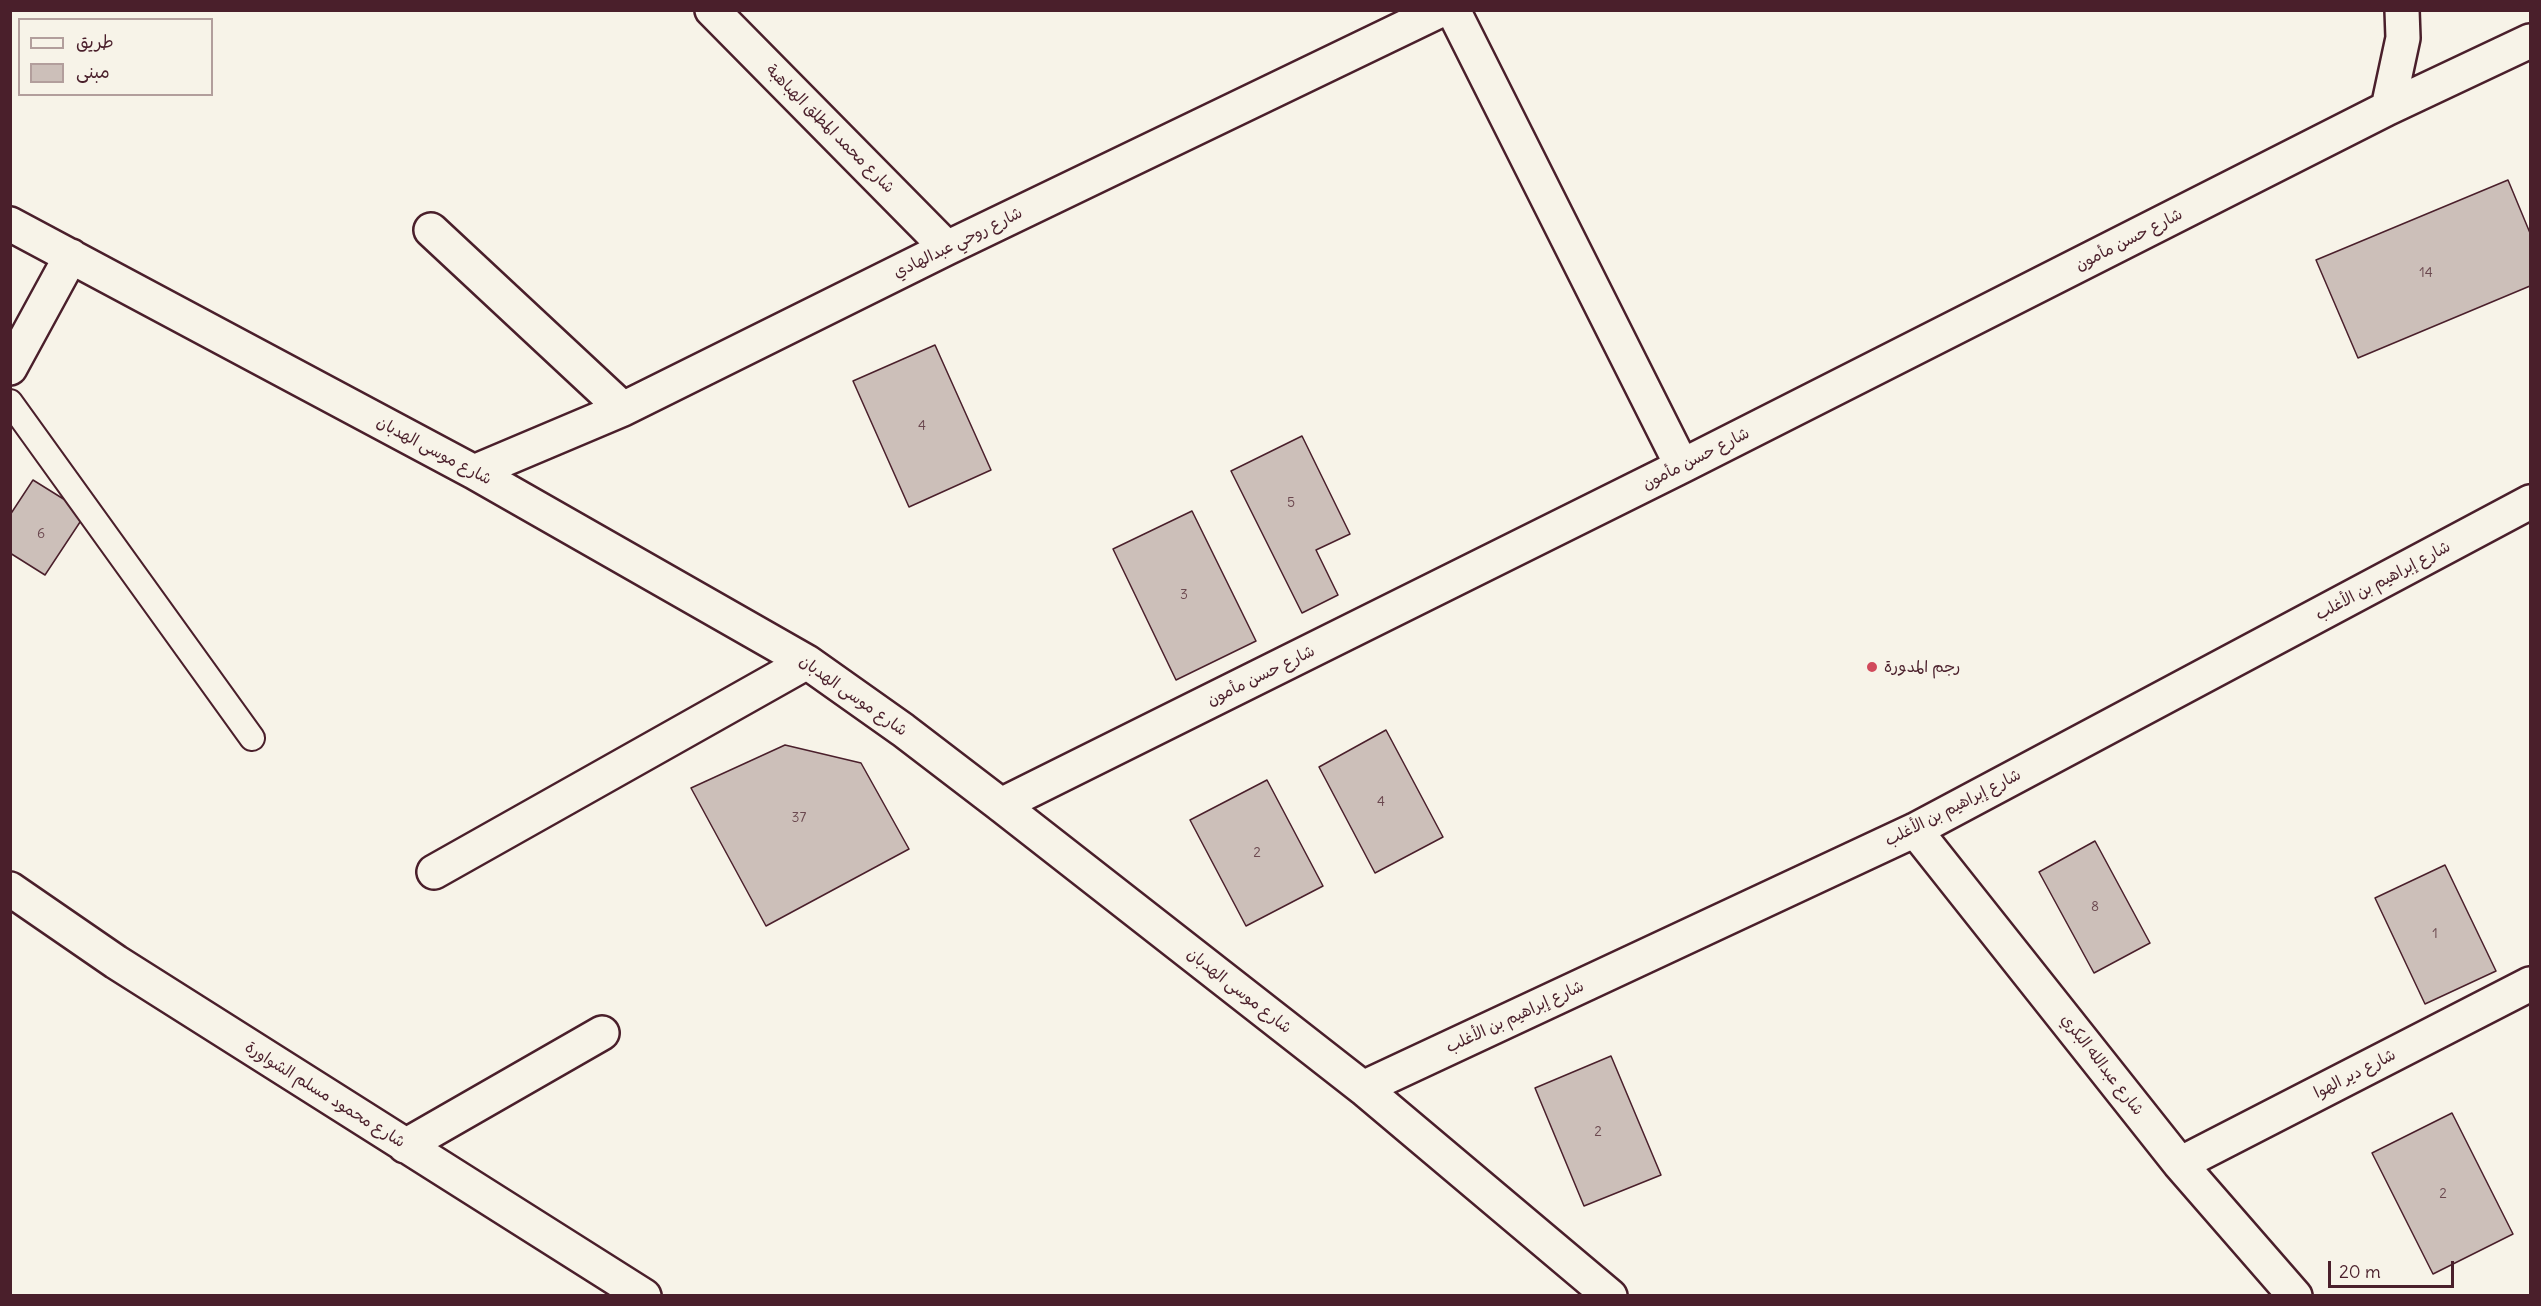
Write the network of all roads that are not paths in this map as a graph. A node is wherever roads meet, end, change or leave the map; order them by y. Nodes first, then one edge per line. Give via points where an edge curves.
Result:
1 (712, 10) edge
2 (1441, 10) edge
3 (1453, 10) edge
4 (2402, 10) edge
5 (2530, 41) edge
6 (2388, 108) junction
7 (10, 224) edge
8 (432, 230) dead end
9 (947, 248) junction
10 (71, 256) junction
11 (10, 368) edge
12 (10, 402) edge
13 (623, 409) junction
14 (1682, 466) junction
15 (474, 472) junction
16 (2530, 502) edge
17 (807, 662) junction
18 (252, 738) dead end
19 (1001, 805) junction
20 (1915, 830) junction
21 (434, 872) dead end
22 (10, 889) edge
23 (2530, 984) edge
24 (602, 1033) dead end
25 (1363, 1088) junction
26 (405, 1146) junction
27 (2180, 1164) junction
28 (644, 1296) edge
29 (1610, 1296) edge
30 (2295, 1296) edge

1 - 9 street, شارع محمد المطلق الهباهبة
2 - 9 street, شارع روحي عبدالهادي
3 - 14 street
4 - 6 street via 2403,38
5 - 6 street, شارع حسن مأمون
6 - 14 street, شارع حسن مأمون
7 - 10 street, شارع موسى الهدبان
8 - 13 street
9 - 13 street, شارع روحي عبدالهادي
10 - 11 street
10 - 15 street, شارع موسى الهدبان
12 - 18 lane
13 - 15 street, شارع روحي عبدالهادي
14 - 19 street, شارع حسن مأمون
15 - 17 street, شارع موسى الهدبان
16 - 20 street, شارع إبراهيم بن الأغلب
17 - 19 street, شارع موسى الهدبان
17 - 21 street
19 - 25 street, شارع موسى الهدبان
20 - 25 street, شارع إبراهيم بن الأغلب
20 - 27 street, شارع عبدالله البكري
22 - 26 street, شارع محمود مسلم الشواورة via 116,962
23 - 27 street, شارع دير الهوا
24 - 26 street
25 - 29 street, شارع موسى الهدبان
26 - 28 street, شارع محمود مسلم الشواورة
27 - 30 street, شارع عبدالله البكري

